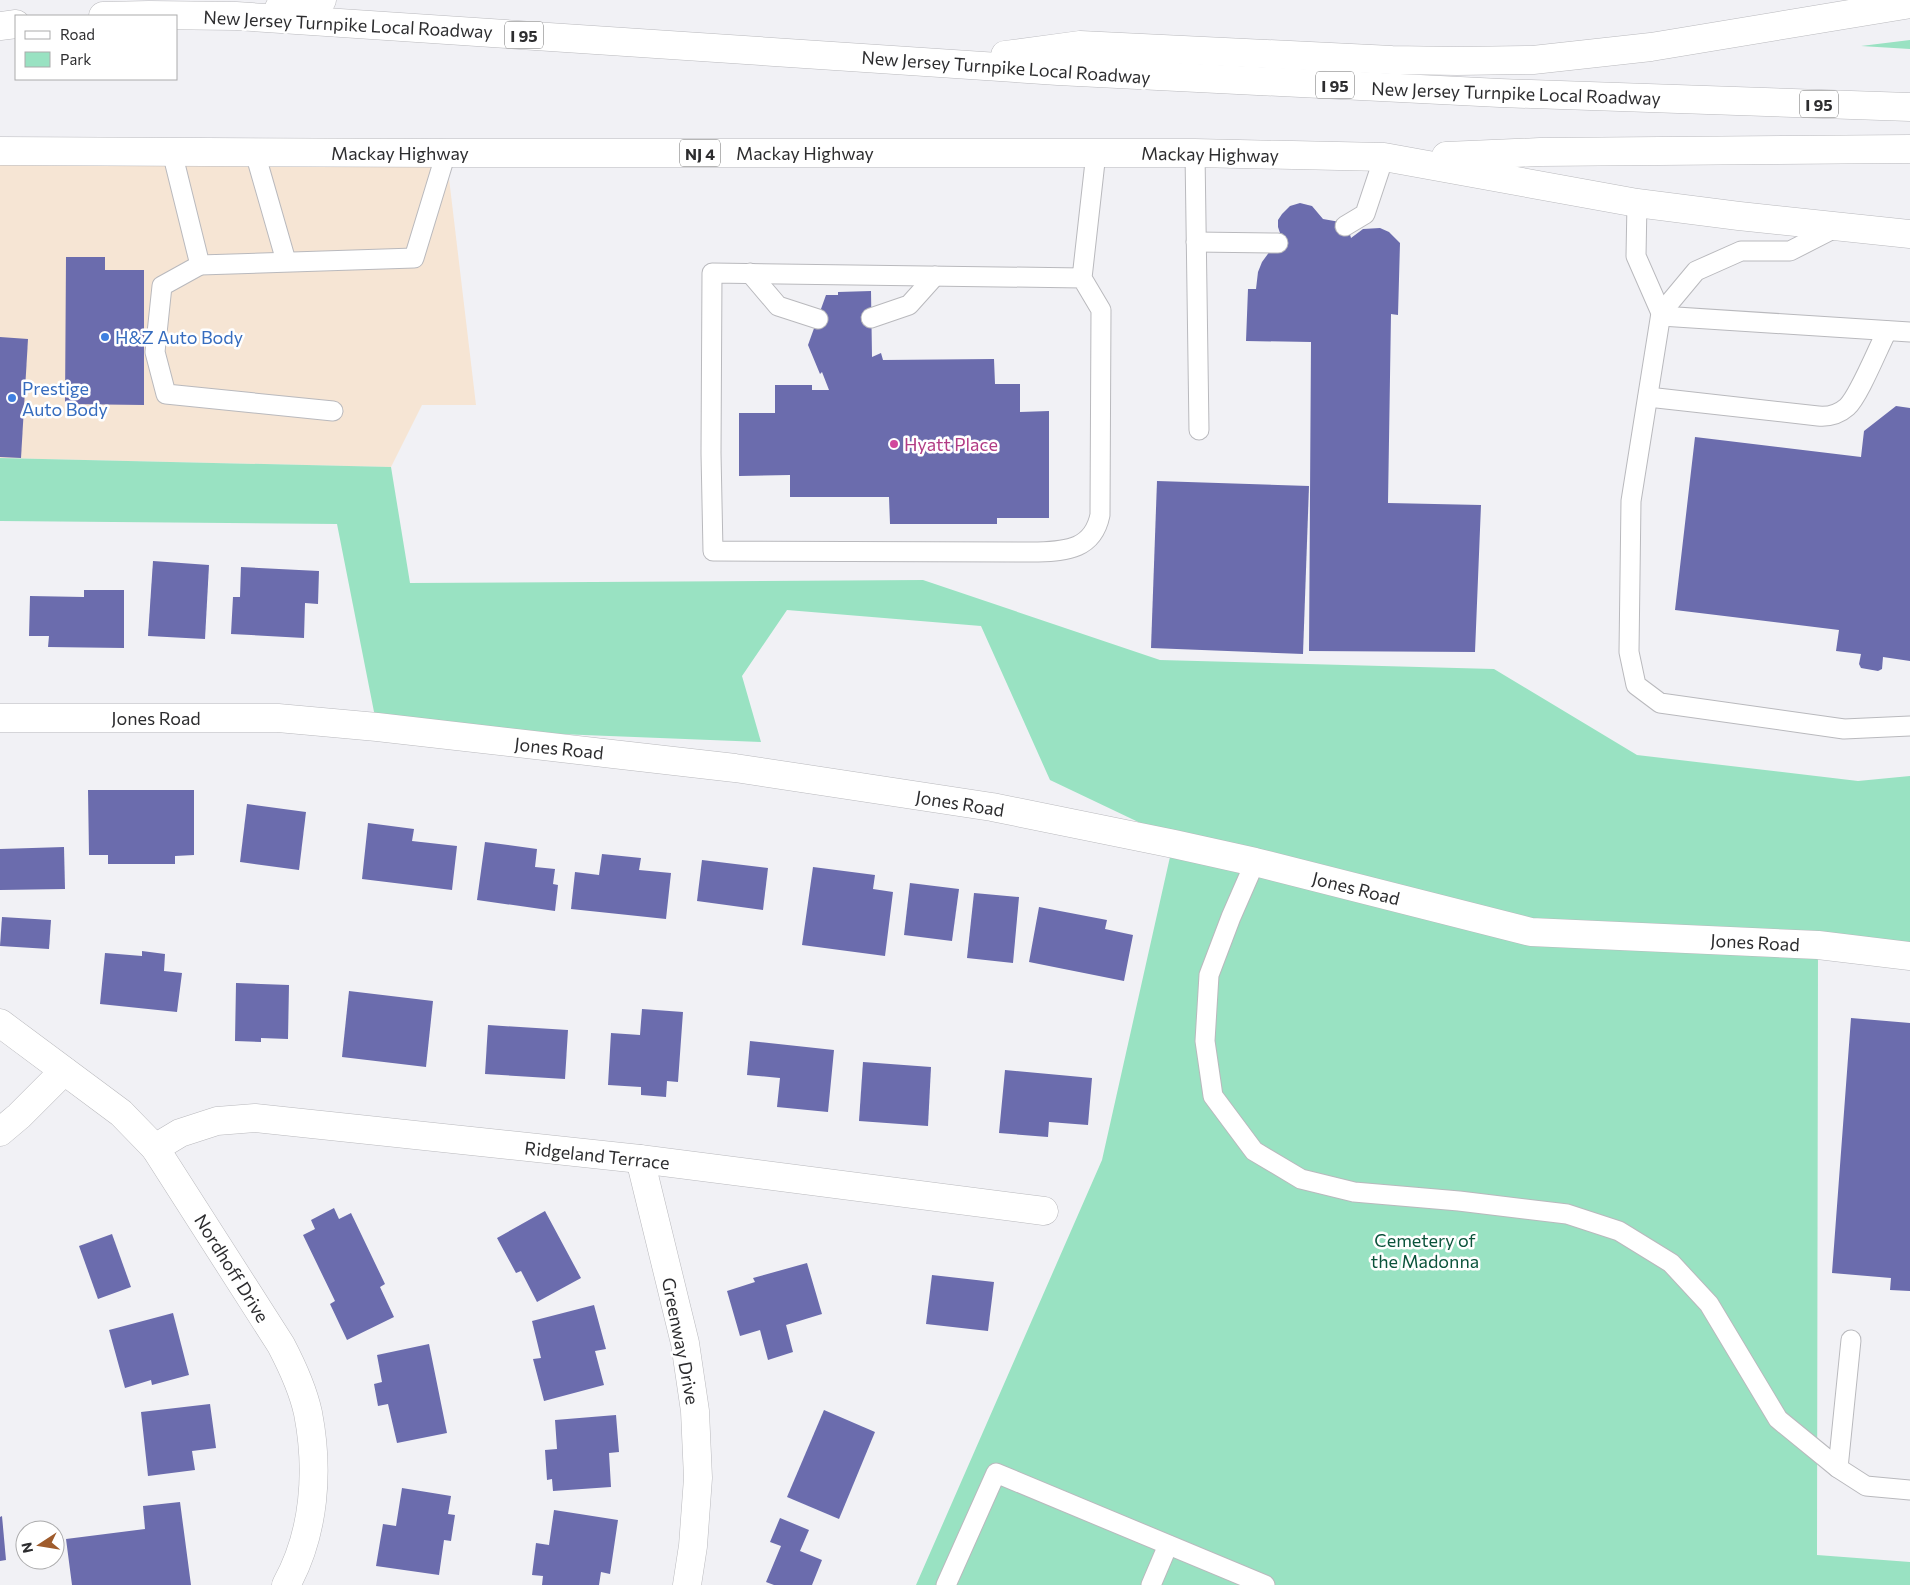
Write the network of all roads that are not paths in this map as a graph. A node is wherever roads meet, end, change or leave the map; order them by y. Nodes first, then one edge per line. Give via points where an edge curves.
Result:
1 (322, 0) edge
2 (1910, 4) edge
3 (178, 15) edge
4 (236, 16) junction
5 (15, 24) edge
6 (0, 26) edge
7 (944, 63) junction
8 (1910, 107) edge
9 (1910, 150) edge
10 (0, 151) edge
11 (172, 152) junction
12 (255, 153) junction
13 (446, 153) junction
14 (1195, 153) junction
15 (1096, 154) junction
16 (1392, 158) junction
17 (1637, 203) junction
18 (1345, 226) dead end
19 (1837, 227) junction
20 (1910, 234) edge
21 (1196, 242) junction
22 (1278, 243) dead end
23 (286, 261) junction
24 (200, 265) junction
25 (750, 273) junction
26 (935, 276) junction
27 (1082, 278) junction
28 (1661, 315) junction
29 (871, 318) dead end
30 (818, 319) dead end
31 (1887, 331) junction
32 (1910, 332) edge
33 (1648, 397) junction
34 (333, 411) dead end
35 (1199, 430) dead end
36 (0, 718) edge
37 (1910, 726) edge
38 (1255, 862) junction
39 (1910, 956) edge
40 (0, 1023) edge
41 (64, 1070) junction
42 (0, 1132) edge
43 (155, 1148) junction
44 (640, 1159) junction
45 (1044, 1212) dead end
46 (1851, 1340) dead end
47 (1838, 1468) junction
48 (1910, 1490) edge
49 (1168, 1545) junction
50 (286, 1585) edge
51 (686, 1585) edge
52 (946, 1585) edge
53 (1151, 1585) edge
54 (1264, 1585) edge

1 - 4 main road
2 - 7 main road via 1651,47 1533,60 1392,60 1080,45
3 - 4 main road, New Jersey Turnpike Local Roadway / I 95
4 - 7 main road, New Jersey Turnpike Local Roadway / I 95
5 - 6 main road
7 - 8 main road, New Jersey Turnpike Local Roadway / I 95 via 1500,93
9 - 16 main road via 1540,152
10 - 11 main road, Mackay Highway / NJ 4
11 - 12 main road, Mackay Highway / NJ 4
11 - 24 lane
12 - 13 main road, Mackay Highway / NJ 4
12 - 23 lane
13 - 15 main road, Mackay Highway / NJ 4
13 - 23 lane via 414,258
14 - 15 main road, Mackay Highway / NJ 4
14 - 16 main road, Mackay Highway / NJ 4
14 - 21 lane
15 - 27 lane
16 - 17 main road
16 - 18 lane via 1365,214
17 - 19 main road
17 - 28 lane via 1636,256
19 - 20 main road
19 - 28 lane via 1790,251 1741,251 1696,271
21 - 22 lane
21 - 35 lane
23 - 24 lane
24 - 34 lane via 162,286 155,352 166,394
25 - 26 lane
25 - 27 lane via 712,273 713,551 1046,552 1068,549 1090,538 1100,515 1101,310
25 - 30 lane via 778,306
26 - 27 lane
26 - 29 lane via 909,305
28 - 31 lane
28 - 33 lane
31 - 32 lane
31 - 33 lane via 1857,393 1848,406 1835,415 1818,416
33 - 37 lane via 1631,501 1629,652 1636,685 1660,703 1844,729
36 - 38 main road, Jones Road via 278,718 726,766 992,807
38 - 39 main road, Jones Road via 1531,932 1818,945
38 - 47 lane via 1209,975 1205,1041 1213,1096 1254,1151 1302,1178 1354,1192 1567,1214 1619,1231 1671,1264 1709,1304 1778,1419
40 - 41 main road, Nordhoff Drive
41 - 42 main road
41 - 43 main road, Nordhoff Drive via 121,1113
43 - 44 main road, Ridgeland Terrace via 180,1133 217,1122 256,1118
43 - 50 main road, Nordhoff Drive via 281,1345 308,1411 314,1450 314,1494 307,1532
44 - 45 main road, Ridgeland Terrace
44 - 51 main road, Greenway Drive via 685,1343 695,1411 698,1478 693,1546
46 - 47 lane
47 - 48 lane via 1866,1486
49 - 52 lane via 996,1473
49 - 53 lane
49 - 54 lane

